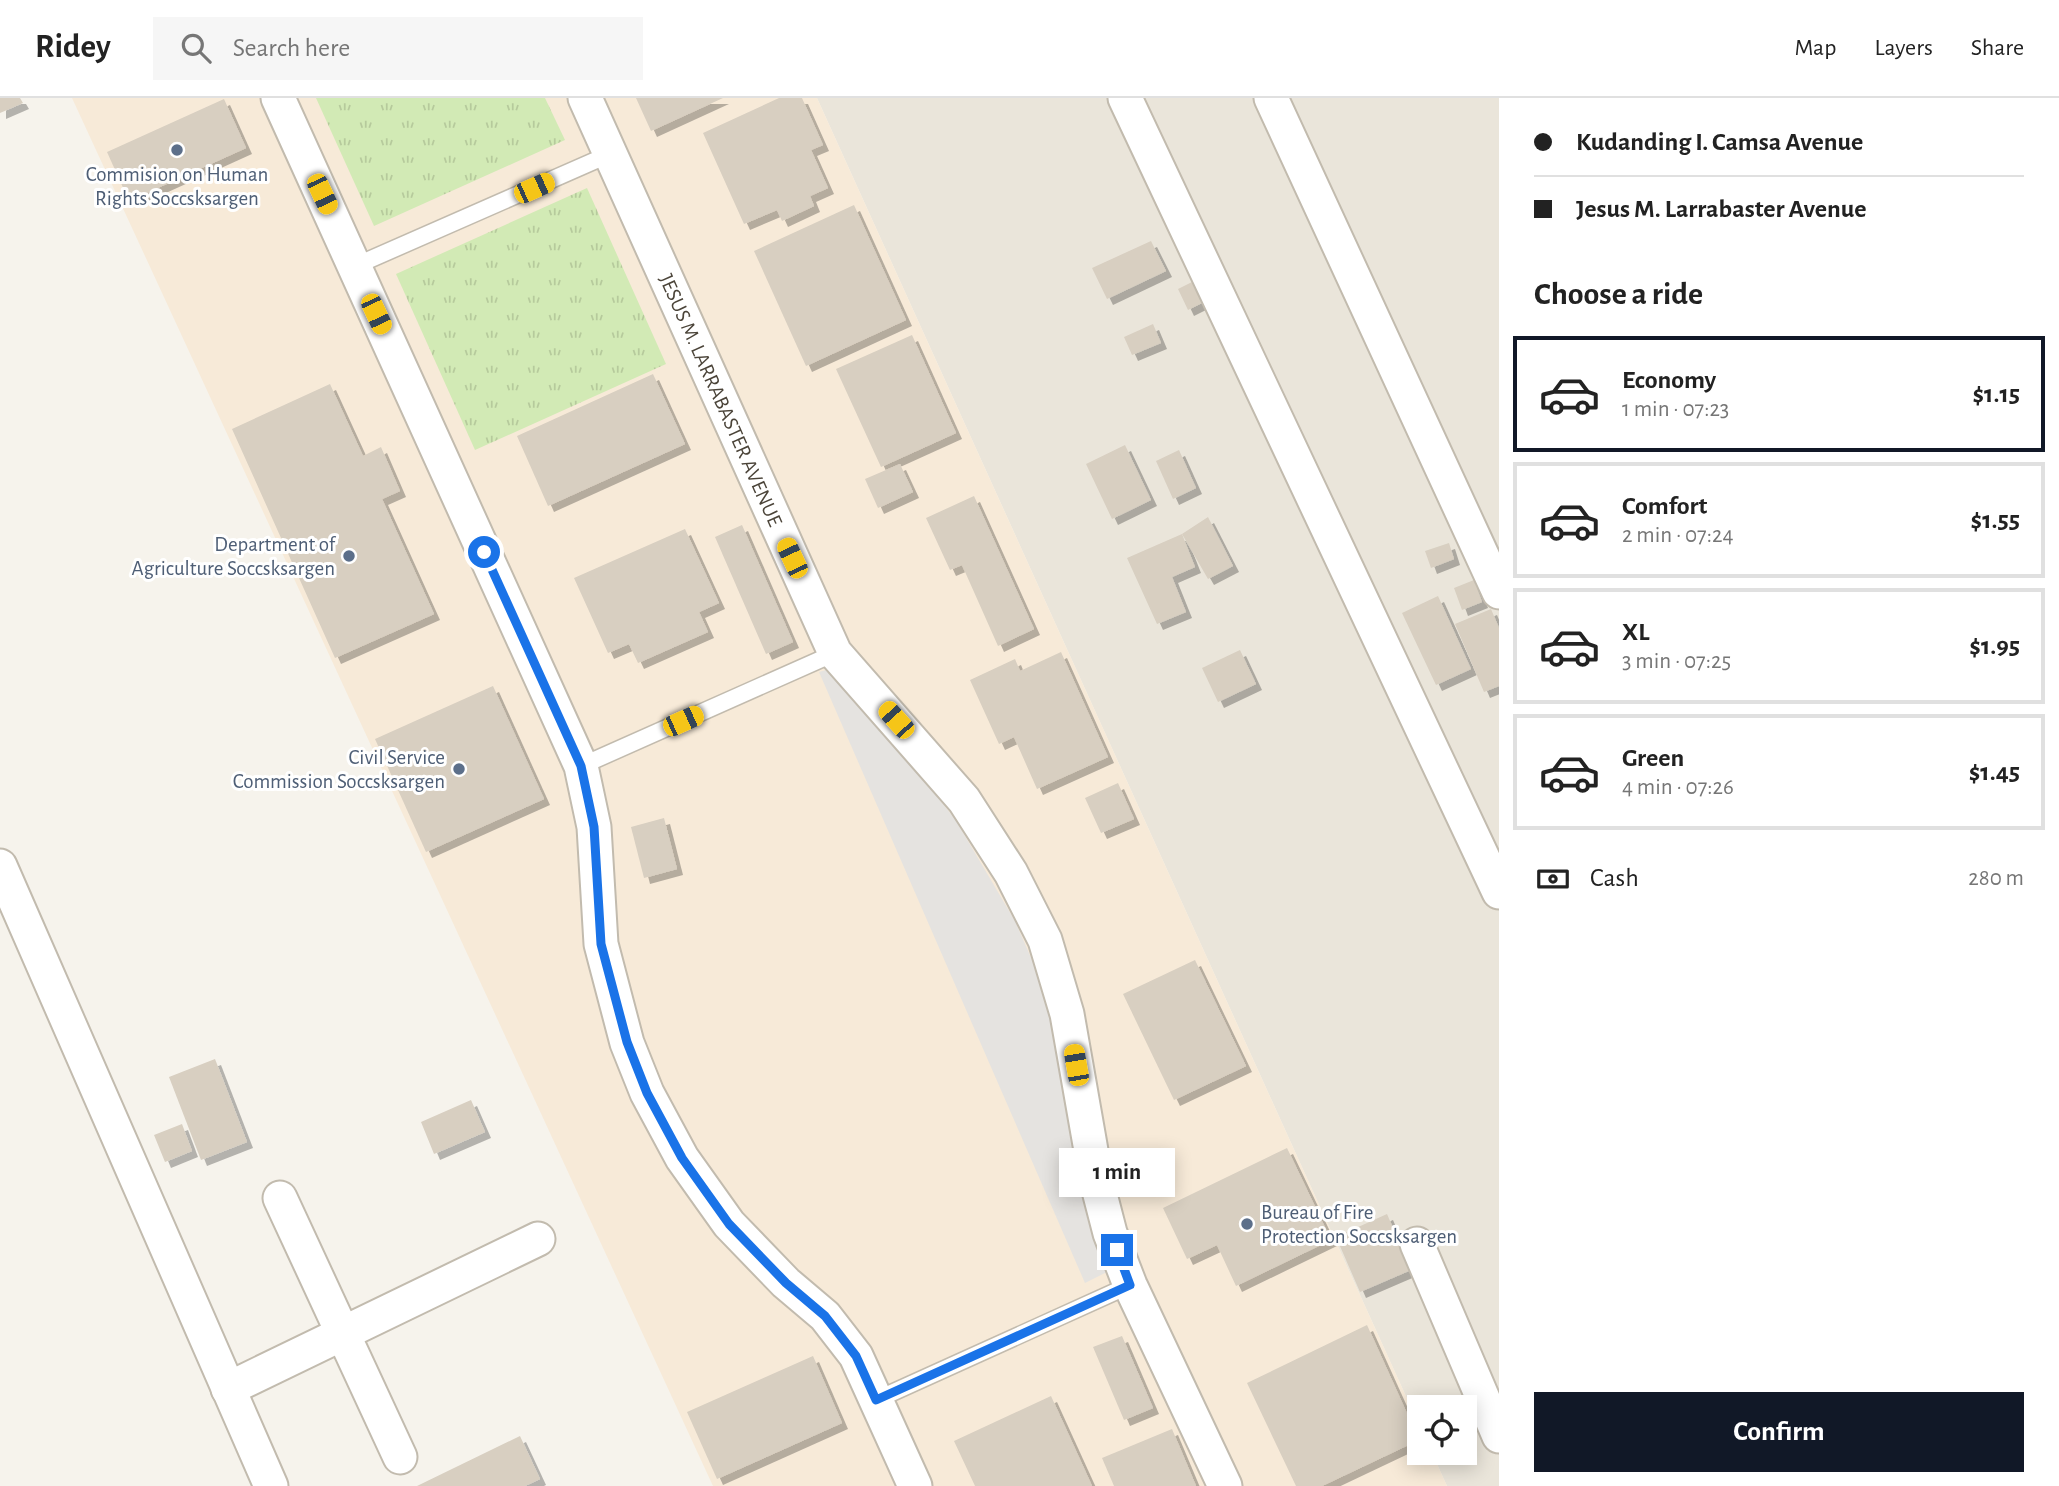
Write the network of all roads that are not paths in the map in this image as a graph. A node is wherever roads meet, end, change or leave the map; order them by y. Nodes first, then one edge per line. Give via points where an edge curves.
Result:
1 (278, 98) edge
2 (585, 98) edge
3 (1125, 98) edge
4 (1272, 98) edge
5 (610, 154) junction
6 (355, 266) junction
7 (1499, 592) edge
8 (835, 653) junction
9 (581, 766) junction
10 (0, 866) edge
11 (1499, 892) edge
12 (280, 1198) dead end
13 (538, 1239) dead end
14 (1417, 1244) dead end
15 (1130, 1285) junction
16 (343, 1334) junction
17 (228, 1390) junction
18 (876, 1400) junction
19 (1499, 1436) edge
20 (400, 1457) dead end
21 (271, 1486) edge
22 (915, 1486) edge
23 (1225, 1486) edge

1 - 6 street
2 - 5 street, JESUS M. LARRABASTER AVENUE
3 - 11 street
4 - 7 street
5 - 6 lane
5 - 8 street, JESUS M. LARRABASTER AVENUE
6 - 9 street
8 - 9 lane
8 - 15 street, JESUS M. LARRABASTER AVENUE via 964,800 1011,873 1045,940 1067,1014 1096,1179
9 - 18 street via 594,827 601,944 627,1042 647,1093 682,1158 729,1224 825,1316 856,1356
10 - 17 street
12 - 16 street
13 - 16 street
14 - 19 street
15 - 18 lane
15 - 23 street, JESUS M. LARRABASTER AVENUE
16 - 17 street
16 - 20 street
17 - 21 street
18 - 22 street

